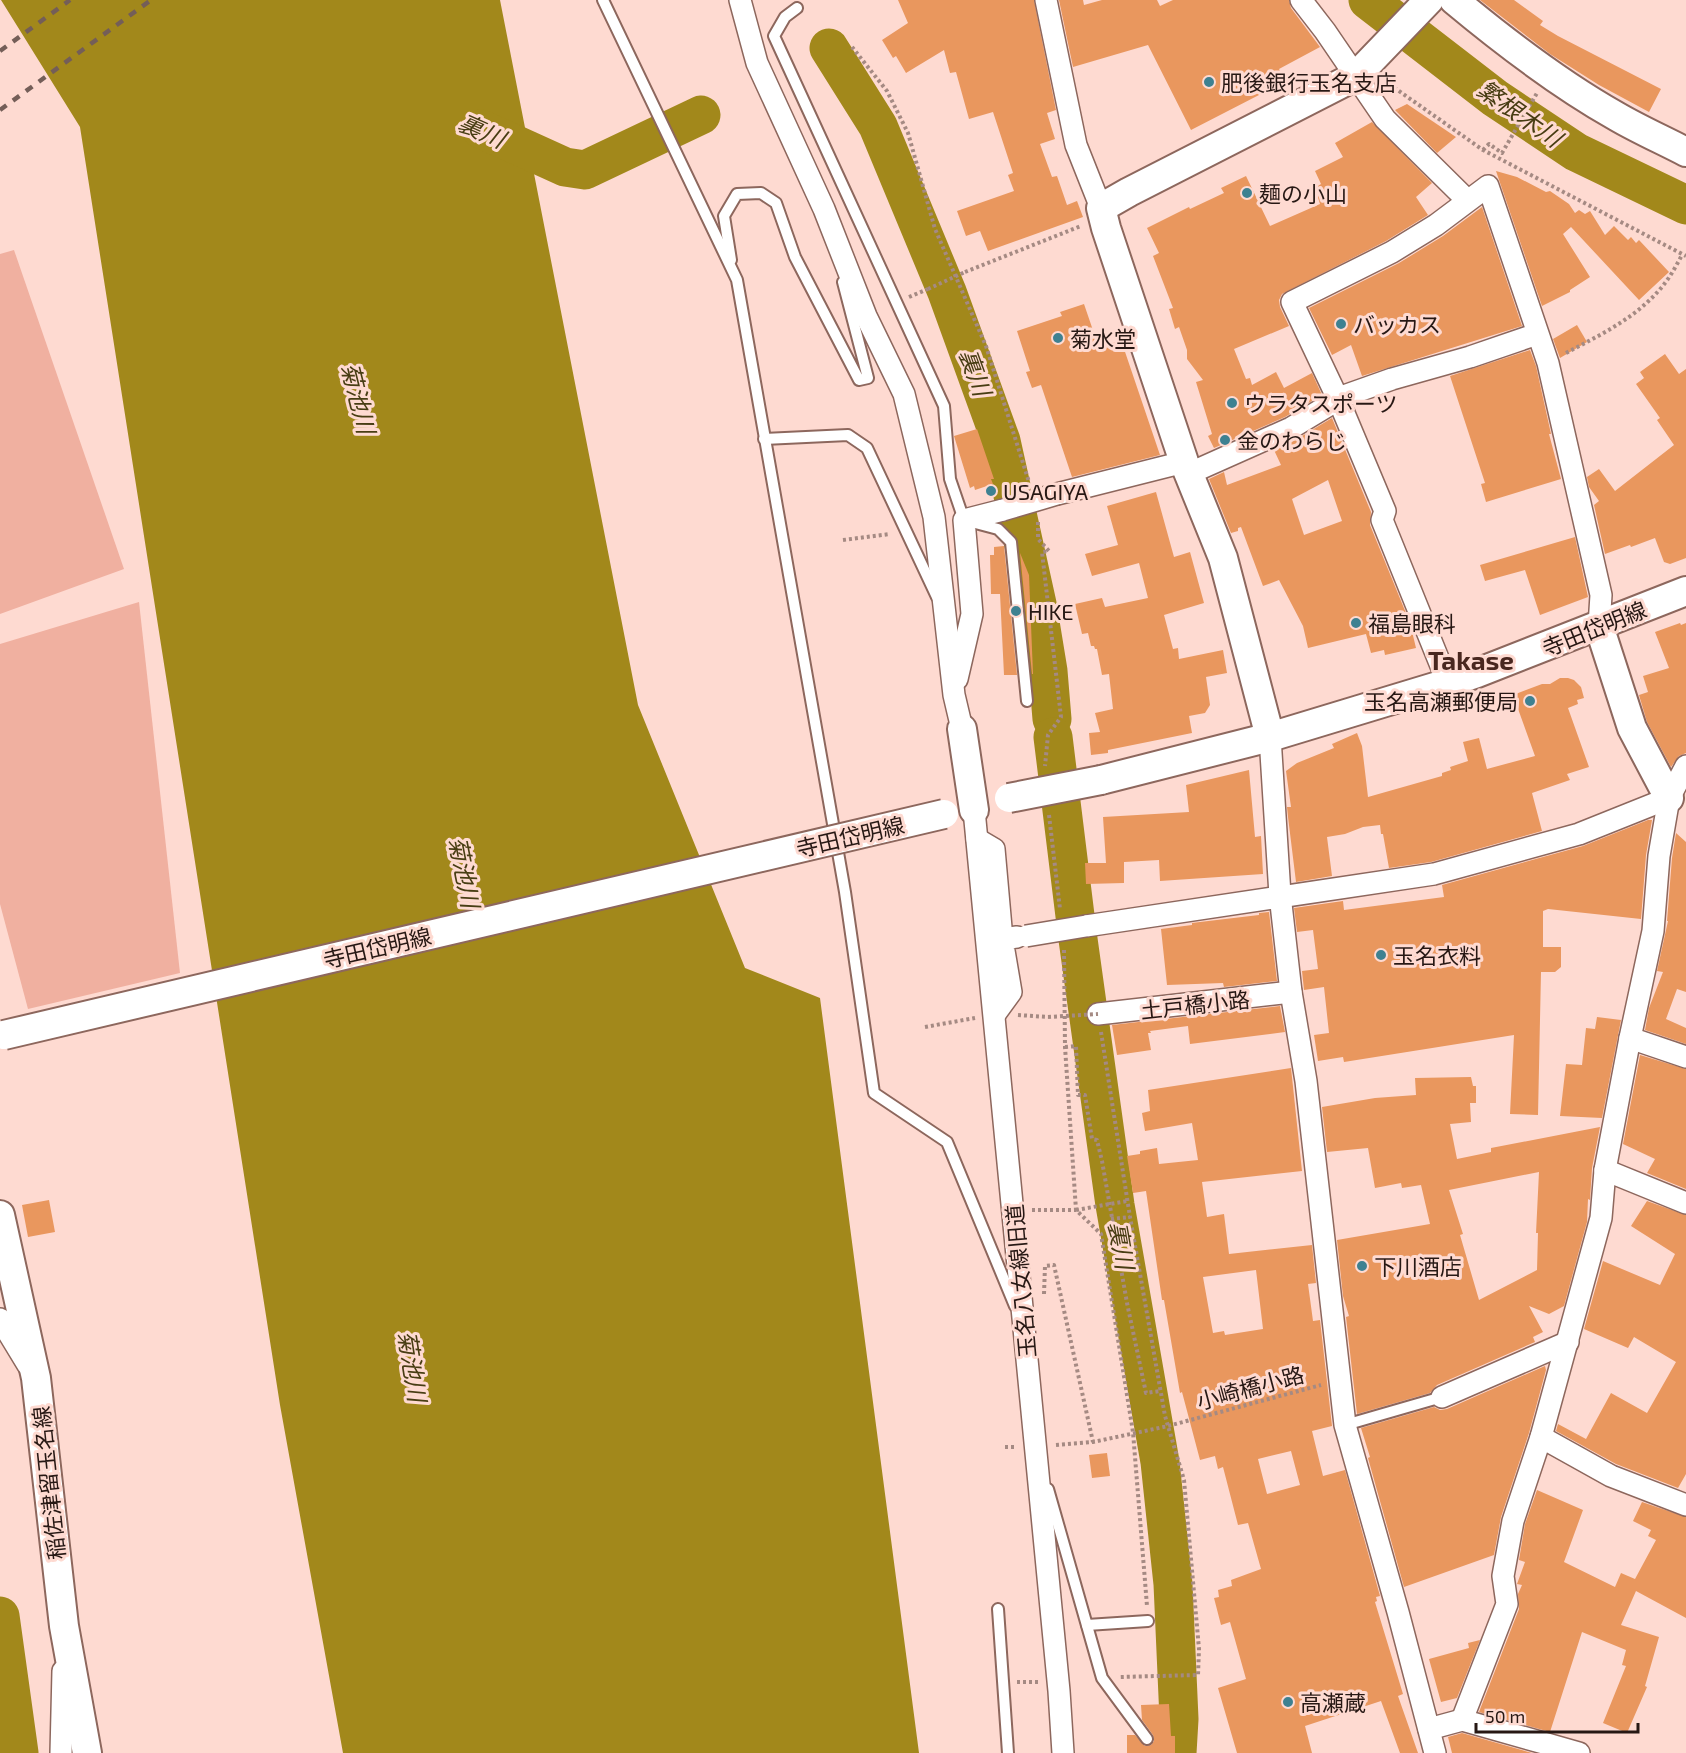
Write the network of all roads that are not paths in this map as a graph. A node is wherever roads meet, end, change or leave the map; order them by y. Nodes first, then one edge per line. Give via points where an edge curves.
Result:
1 (603, 0) edge
2 (1046, 0) edge
3 (1300, 0) edge
4 (1429, 0) edge
5 (1454, 0) edge
6 (738, 1) edge
7 (798, 8) dead end
8 (1362, 70) junction
9 (1686, 152) edge
10 (1467, 200) junction
11 (1101, 208) junction
12 (824, 209) junction
13 (733, 271) junction
14 (1537, 334) junction
15 (1338, 399) junction
16 (764, 439) junction
17 (1186, 468) junction
18 (964, 520) junction
19 (1686, 591) edge
20 (945, 614) junction
21 (1599, 626) junction
22 (1448, 683) junction
23 (954, 695) junction
24 (1027, 701) dead end
25 (962, 729) joint
26 (1270, 737) junction
27 (1686, 766) edge
28 (1678, 804) edge
29 (974, 810) junction
30 (977, 839) junction
31 (1280, 896) junction
32 (1002, 939) junction
33 (1291, 992) junction
34 (995, 1014) junction
35 (1098, 1014) road end
36 (2, 1036) edge
37 (1630, 1038) junction
38 (1686, 1057) edge
39 (1605, 1170) junction
40 (1686, 1203) edge
41 (0, 1215) edge
42 (1023, 1318) junction
43 (0, 1320) edge
44 (1568, 1342) junction
45 (36, 1378) junction
46 (1442, 1397) joint
47 (1345, 1425) junction
48 (1541, 1437) junction
49 (1035, 1446) junction
50 (1686, 1505) edge
51 (998, 1609) dead end
52 (1148, 1620) road end
53 (1087, 1625) junction
54 (64, 1626) junction
55 (1462, 1720) junction
56 (1429, 1729) junction
57 (1147, 1739) dead end
58 (61, 1753) edge
59 (87, 1753) edge
60 (1008, 1753) edge
61 (1063, 1753) edge
62 (1435, 1753) edge
63 (1579, 1753) edge

1 - 13 lane
2 - 11 street via 1076,145
3 - 8 street
4 - 8 main road
5 - 9 main road via 1566,84 1616,116
6 - 12 street via 757,63
7 - 18 lane via 785,17 774,36 944,406 950,479
8 - 10 street via 1385,119
8 - 11 main road
10 - 14 street via 1488,186
10 - 15 street via 1392,252 1292,303
11 - 17 main road
12 - 13 lane via 868,378 859,380 795,257 776,203 761,193 737,194 724,216
12 - 20 street via 866,316 904,394 934,517
13 - 16 lane
14 - 15 street
14 - 21 street via 1548,363 1601,595
15 - 17 street via 1291,428
15 - 22 street via 1385,511 1382,520
16 - 20 lane via 848,435 867,448
16 - 42 lane via 845,892 874,1093 947,1142
17 - 18 street, bridge via 1057,494
17 - 26 main road via 1223,558
18 - 23 street via 972,615
18 - 24 lane via 998,529 1011,542
19 - 21 main road, 寺田岱明線
20 - 23 street
21 - 22 main road, 寺田岱明線
21 - 28 main road via 1632,728
22 - 26 main road, 寺田岱明線
23 - 25 street
25 - 29 main road
26 - 29 main road, 寺田岱明線, bridge via 1101,780 1009,798
26 - 31 street
27 - 28 street
28 - 31 street via 1434,874
28 - 37 street via 1659,856 1653,931
29 - 30 street, 玉名八女線旧道
29 - 36 main road, 寺田岱明線, bridge
30 - 32 street via 994,849
30 - 34 street, 玉名八女線旧道
31 - 32 street, bridge
31 - 33 street
32 - 34 street via 1011,992
33 - 35 street, 土戸橋小路
33 - 47 street via 1306,1081
34 - 42 street, 玉名八女線旧道
37 - 38 street
37 - 39 street
39 - 40 street
39 - 44 street via 1601,1218
41 - 45 main road, 稲佐津留玉名線
42 - 49 street, 玉名八女線旧道
43 - 45 street
44 - 46 street
44 - 48 street
45 - 54 main road, 稲佐津留玉名線
46 - 47 lane
47 - 56 street
48 - 50 street via 1611,1476
48 - 55 street via 1513,1521 1503,1576 1507,1604
49 - 53 lane
49 - 61 street, 玉名八女線旧道
51 - 60 lane
52 - 53 lane
53 - 57 lane via 1102,1678
54 - 58 street
54 - 59 main road, 稲佐津留玉名線
55 - 56 street
55 - 63 street
56 - 62 street

